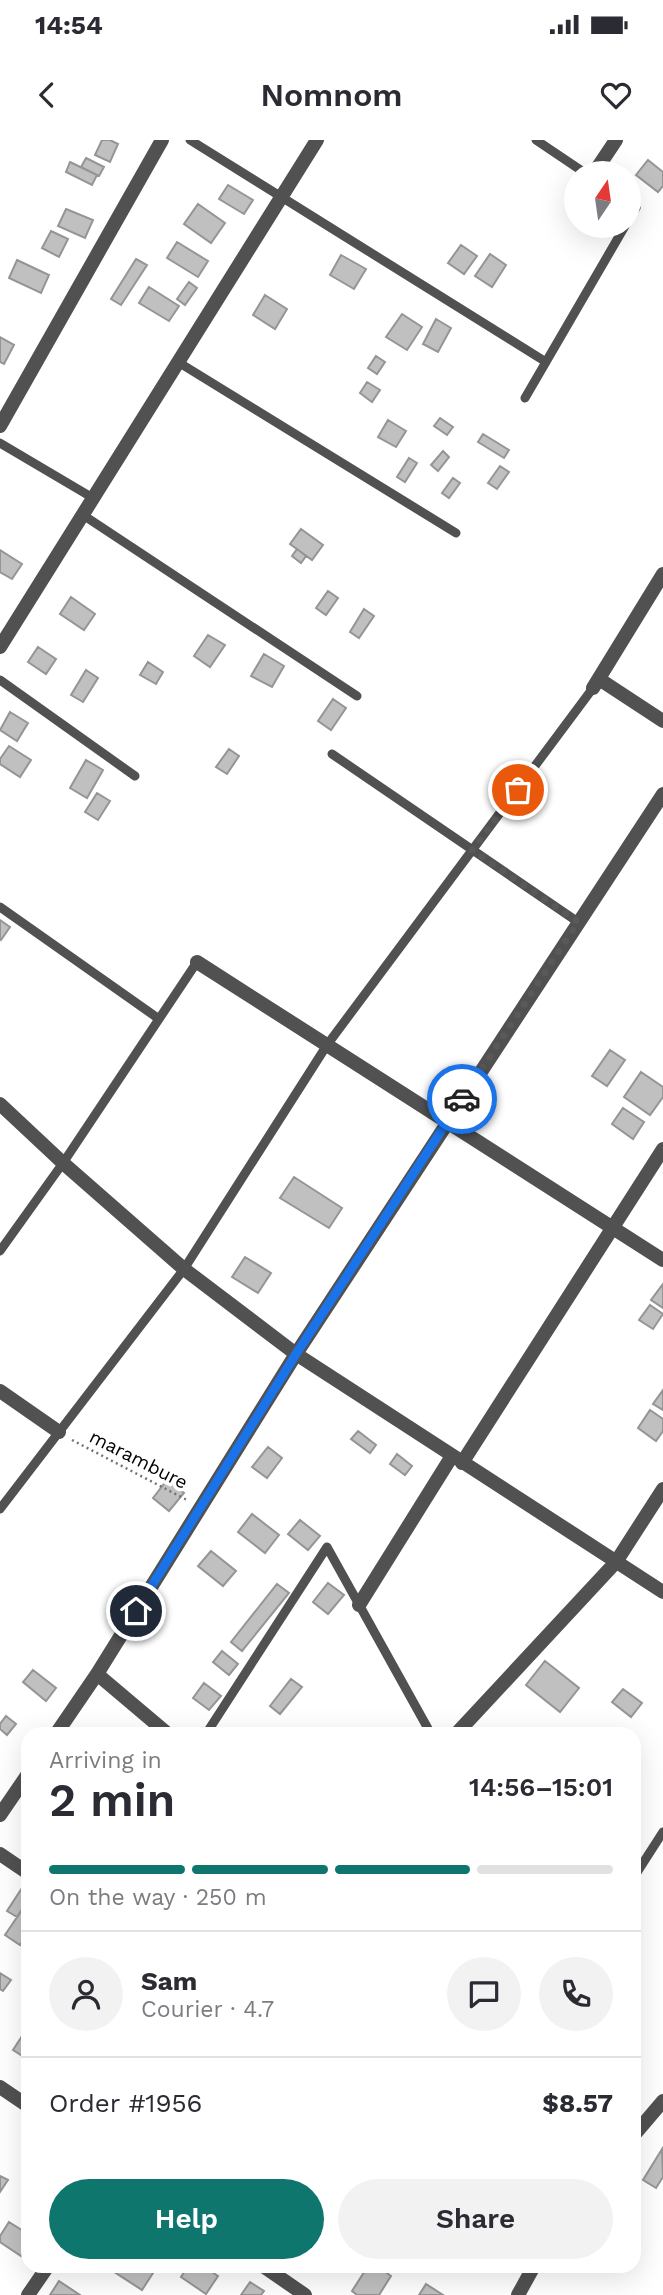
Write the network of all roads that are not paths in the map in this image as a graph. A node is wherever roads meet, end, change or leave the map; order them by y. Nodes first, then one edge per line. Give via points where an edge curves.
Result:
1 (162, 140) edge
2 (190, 140) edge
3 (317, 140) edge
4 (537, 140) edge
5 (615, 140) edge
6 (568, 161) edge
7 (602, 161) edge
8 (280, 198) junction
9 (618, 238) edge
10 (178, 362) junction
11 (546, 362) junction
12 (525, 398) dead end
13 (0, 426) edge
14 (0, 443) edge
15 (93, 498) junction
16 (83, 515) junction
17 (456, 533) dead end
18 (663, 574) edge
19 (0, 647) edge
20 (0, 680) edge
21 (596, 684) junction
22 (357, 696) dead end
23 (663, 721) edge
24 (332, 754) dead end
25 (135, 776) dead end
26 (663, 793) edge
27 (472, 850) junction
28 (0, 907) edge
29 (578, 922) junction
30 (197, 962) joint
31 (159, 1019) junction
32 (327, 1045) junction
33 (0, 1104) edge
34 (447, 1122) junction
35 (663, 1149) edge
36 (63, 1163) junction
37 (614, 1229) junction
38 (0, 1251) edge
39 (663, 1260) edge
40 (184, 1269) junction
41 (296, 1354) junction
42 (0, 1391) edge
43 (62, 1434) junction
44 (457, 1460) junction
45 (663, 1489) edge
46 (0, 1509) edge
47 (616, 1562) junction
48 (663, 1592) edge
49 (359, 1605) junction
50 (97, 1674) junction
51 (60, 1727) edge
52 (160, 1727) edge
53 (211, 1727) edge
54 (426, 1727) edge
55 (463, 1727) edge
56 (21, 1784) edge
57 (0, 1815) edge
58 (663, 1832) edge
59 (0, 1854) edge
60 (641, 1866) edge
61 (21, 1868) edge
62 (0, 2087) edge
63 (21, 2101) edge
64 (663, 2101) edge
65 (641, 2127) edge
66 (43, 2273) edge
67 (273, 2273) edge
68 (530, 2273) edge
69 (28, 2295) edge
70 (305, 2295) edge
71 (518, 2295) edge

1 - 13 street
2 - 8 lane
3 - 8 street
4 - 6 lane
5 - 7 street
8 - 10 street
8 - 11 lane
9 - 11 lane
10 - 15 street
10 - 17 lane
11 - 12 lane
14 - 15 lane
15 - 16 street
16 - 19 street
16 - 22 lane
18 - 21 street
20 - 25 lane
21 - 23 street
21 - 27 lane
24 - 27 lane
26 - 29 street
27 - 29 lane
27 - 32 lane
28 - 31 lane
29 - 34 street
30 - 31 lane
30 - 32 street
31 - 36 lane
32 - 34 street
32 - 40 lane
33 - 36 street
34 - 37 street
34 - 41 street
35 - 37 street
36 - 38 lane
36 - 40 street
37 - 39 street
37 - 44 street
40 - 41 street
40 - 43 lane
41 - 44 street
41 - 50 street
42 - 43 street
43 - 46 lane
44 - 47 street
44 - 49 street
45 - 47 street
47 - 48 street
47 - 55 street
49 - 53 lane via 327,1547
49 - 54 lane
50 - 51 street
50 - 52 street
56 - 57 street
58 - 60 lane
59 - 61 street
62 - 63 street
64 - 65 street
66 - 69 street
67 - 70 street
68 - 71 street

